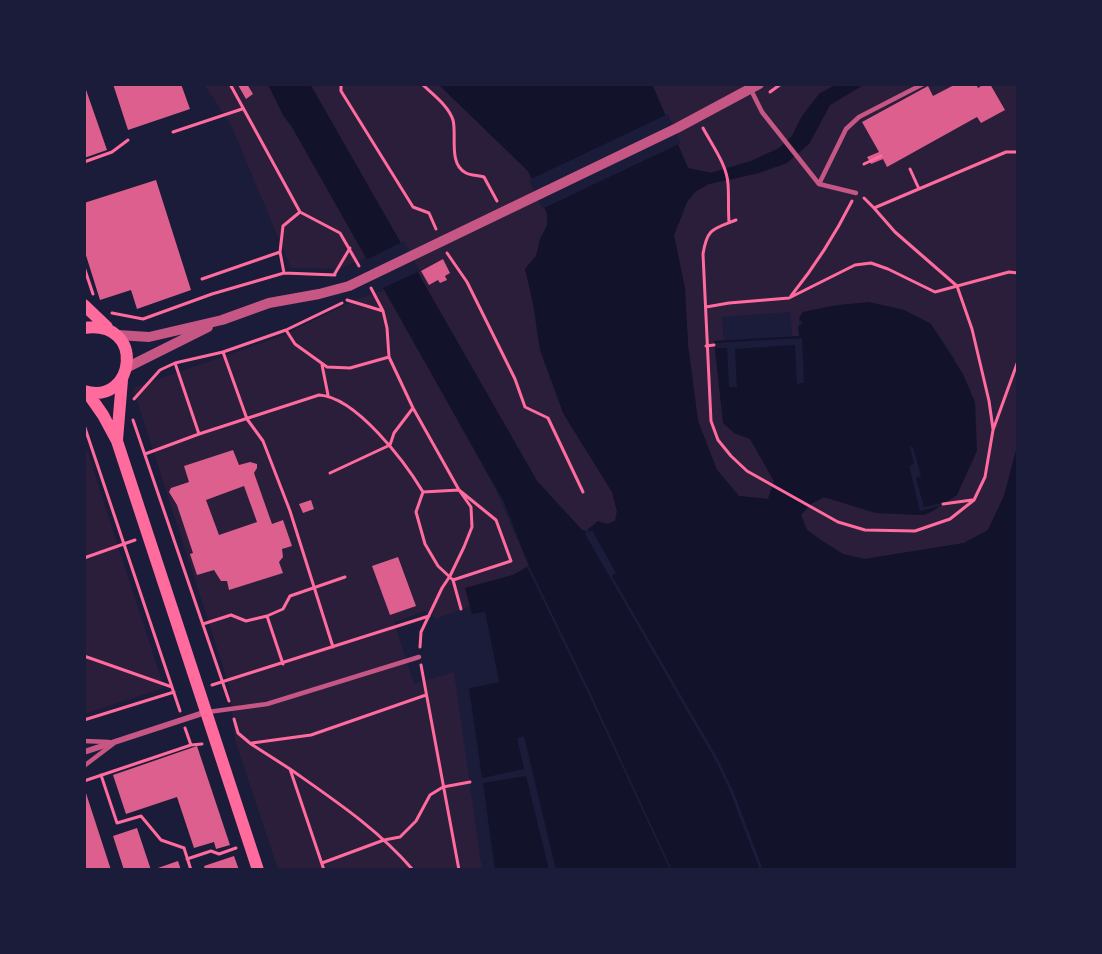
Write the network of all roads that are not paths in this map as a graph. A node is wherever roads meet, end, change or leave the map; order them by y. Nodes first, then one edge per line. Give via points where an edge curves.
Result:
1 (923, 84) edge
2 (753, 86) edge
3 (819, 184) junction
4 (856, 193) road end
5 (90, 303) edge
6 (222, 320) junction
7 (84, 328) edge
8 (114, 333) junction
9 (124, 374) junction
10 (86, 391) edge
11 (117, 441) junction
12 (419, 657) road end
13 (206, 712) junction
14 (84, 741) edge
15 (115, 742) junction
16 (84, 752) edge
17 (84, 766) edge
18 (258, 870) edge

1 - 3 lane via 859,117 846,129
2 - 3 lane via 762,112
2 - 6 street via 677,128 349,286 269,303
3 - 4 lane
5 - 8 main road
6 - 8 street via 149,337
6 - 9 street
7 - 8 main road via 97,326
8 - 9 main road via 127,351
9 - 10 main road via 108,390
9 - 11 main road
10 - 11 main road
11 - 13 main road
12 - 13 lane via 267,704
13 - 15 street
13 - 18 main road
14 - 15 lane
15 - 16 street
15 - 17 lane

